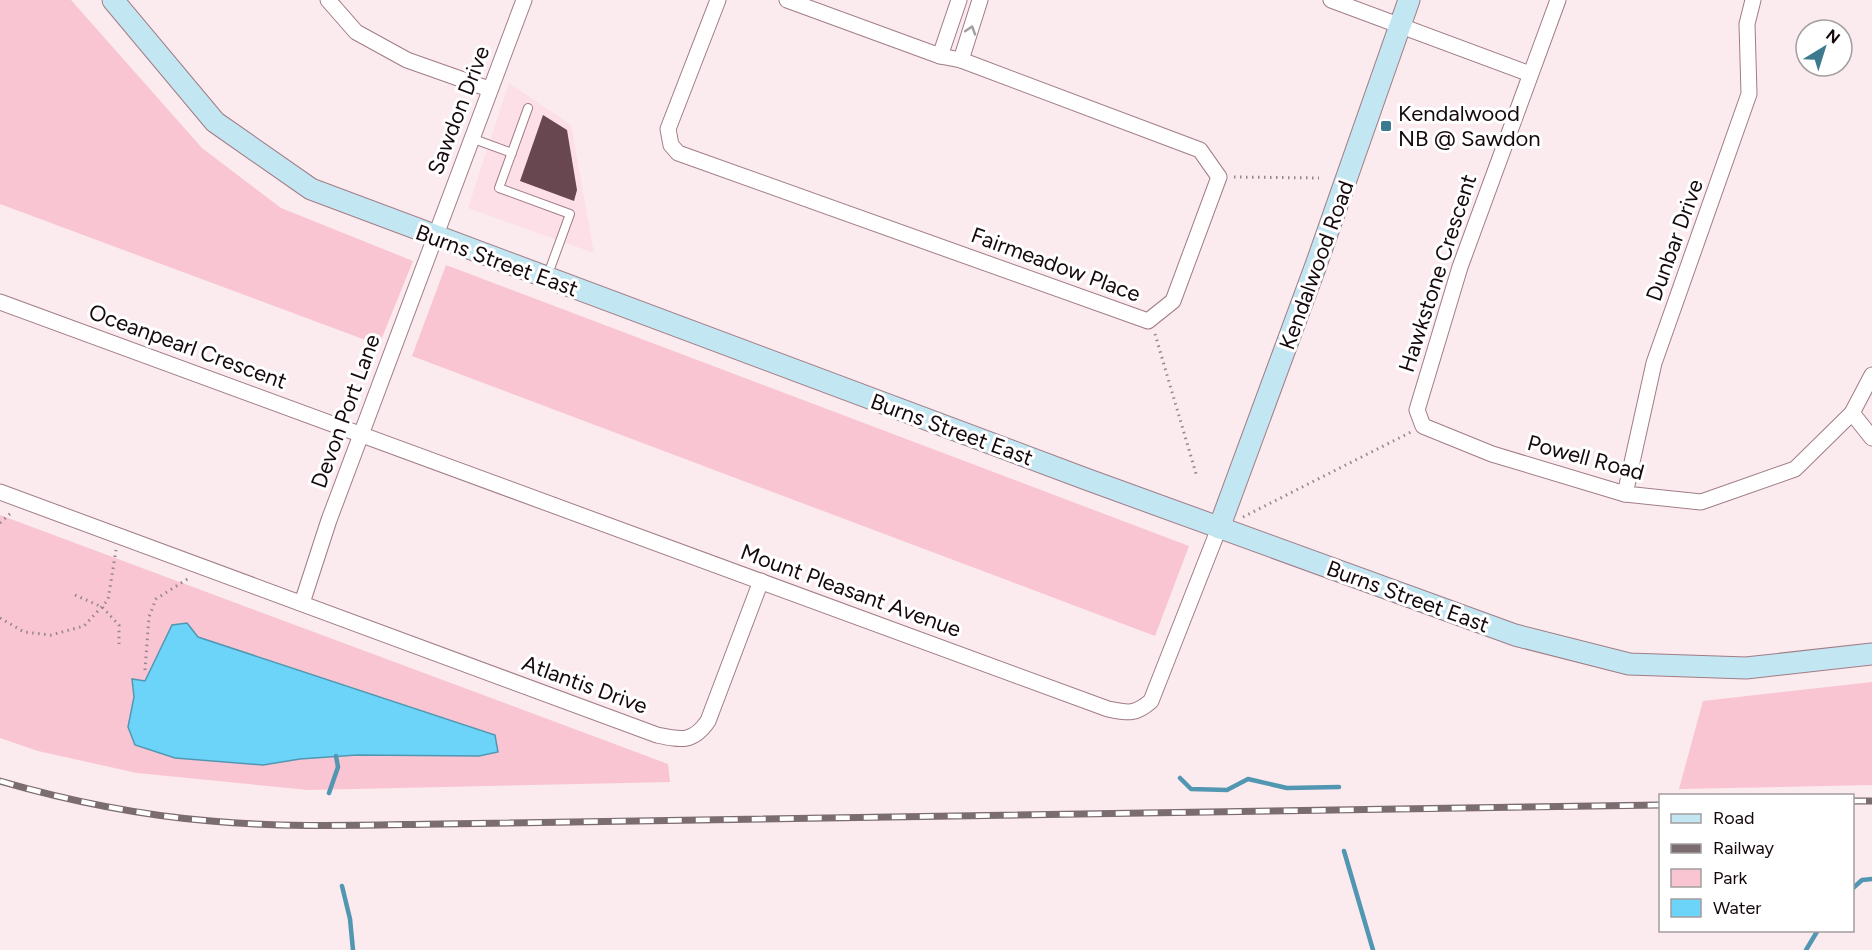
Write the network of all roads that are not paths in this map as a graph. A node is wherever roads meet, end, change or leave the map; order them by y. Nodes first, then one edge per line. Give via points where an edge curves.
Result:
1 (113, 0) edge
2 (328, 0) edge
3 (524, 0) edge
4 (718, 0) edge
5 (787, 0) edge
6 (959, 0) edge
7 (980, 0) edge
8 (1331, 0) edge
9 (1409, 0) edge
10 (1557, 0) edge
11 (1753, 0) edge
12 (1401, 26) junction
13 (940, 56) junction
14 (961, 60) junction
15 (1530, 74) junction
16 (489, 89) junction
17 (528, 108) dead end
18 (471, 138) junction
19 (512, 153) junction
20 (434, 236) junction
21 (546, 278) junction
22 (0, 302) edge
23 (1872, 375) edge
24 (1852, 413) junction
25 (1424, 426) joint
26 (361, 433) junction
27 (1872, 438) edge
28 (0, 492) edge
29 (1625, 495) junction
30 (1219, 528) junction
31 (761, 581) junction
32 (302, 603) junction
33 (1872, 654) edge

1 - 20 street, Burns Street East via 215,122 243,143 310,189
2 - 16 street via 356,32 407,60
3 - 16 street, Sawdon Drive
4 - 14 street, Fairmeadow Place via 668,129 671,145 678,153 1148,321 1173,301 1218,177 1200,150
5 - 13 street
6 - 13 street
14 -> 7 street
8 - 12 street
9 - 12 street, Kendalwood Road
10 - 15 street, Hawkstone Crescent
11 - 29 street, Dunbar Drive via 1747,24 1749,94 1654,363
12 - 15 street
12 - 30 street, Kendalwood Road
13 - 14 street
15 - 25 street, Hawkstone Crescent via 1460,267 1417,410
16 - 18 street, Sawdon Drive
17 - 19 lane
18 - 19 lane
18 - 20 street, Sawdon Drive
19 - 21 lane via 499,188 570,214
20 - 21 street, Burns Street East
20 - 26 street, Devon Port Lane
21 - 30 street, Burns Street East
22 - 26 street, Oceanpearl Crescent
23 - 24 street, Powell Road
24 - 27 street
24 - 29 street, Powell Road via 1795,469 1701,502
25 - 29 street, Powell Road via 1492,454
26 - 31 street, Mount Pleasant Avenue
26 - 32 street, Devon Port Lane
28 - 32 street
30 - 31 street, Mount Pleasant Avenue via 1151,701 1133,712 1108,709
30 - 33 street, Burns Street East via 1515,635 1629,664 1746,668
31 - 32 street, Atlantis Drive via 708,721 695,735 683,739 657,735

